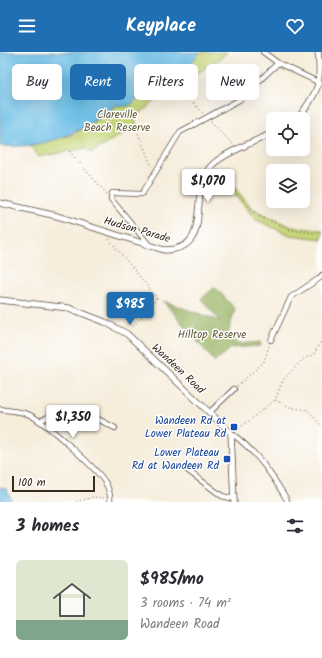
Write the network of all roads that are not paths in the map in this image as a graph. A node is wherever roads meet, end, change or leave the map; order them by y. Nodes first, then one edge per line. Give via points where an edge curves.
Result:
1 (263, 52) edge
2 (318, 52) edge
3 (278, 63) junction
4 (320, 83) junction
5 (302, 112) edge
6 (266, 136) edge
7 (0, 204) edge
8 (150, 246) junction
9 (322, 275) edge
10 (0, 300) edge
11 (271, 340) road end
12 (234, 389) road end
13 (0, 409) edge
14 (210, 412) junction
15 (39, 421) junction
16 (115, 428) dead end
17 (232, 434) junction
18 (187, 470) dead end
19 (111, 500) edge
20 (234, 500) edge
21 (287, 500) dead end

1 - 3 street
2 - 4 street via 322,70
3 - 4 street
3 - 8 street via 239,100 180,132 142,194 112,193 111,199
4 - 5 street
6 - 8 street, Hudson Parade via 213,164 206,173 200,190 196,231 188,245 178,250
7 - 8 street, Hudson Parade via 50,214
9 - 11 street via 291,297
10 - 14 street, Wandeen Road via 69,308 105,322 127,334
12 - 14 street
13 - 15 street via 29,414
14 - 17 street, Wandeen Road
15 - 16 street via 53,415 96,418
15 - 19 street via 95,470 107,484
17 - 20 street
17 - 21 street, Wandeen Road via 250,447 261,460
18 - 20 street via 222,496

